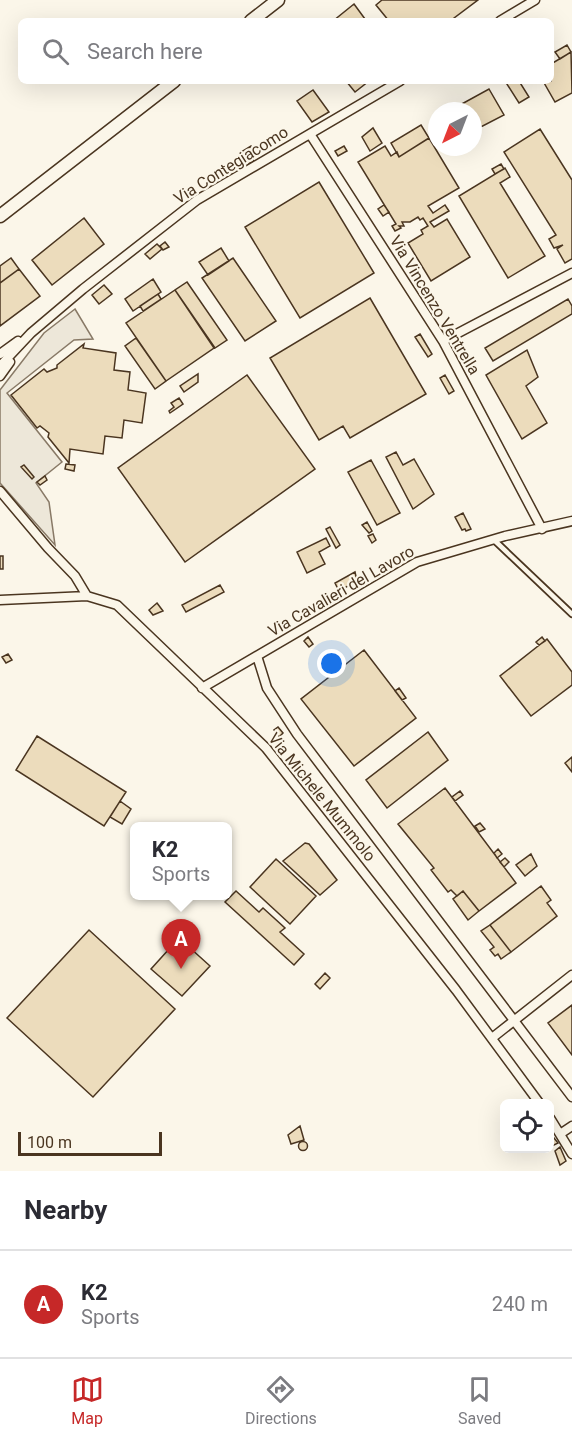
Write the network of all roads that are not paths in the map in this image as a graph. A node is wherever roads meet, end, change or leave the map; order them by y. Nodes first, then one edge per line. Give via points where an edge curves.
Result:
1 (278, 0) edge
2 (535, 0) edge
3 (255, 18) edge
4 (505, 18) edge
5 (170, 84) edge
6 (395, 84) edge
7 (310, 134) junction
8 (0, 216) edge
9 (572, 273) edge
10 (31, 333) junction
11 (443, 341) junction
12 (0, 354) edge
13 (0, 366) edge
14 (0, 376) edge
15 (0, 491) edge
16 (572, 521) edge
17 (542, 529) junction
18 (493, 539) junction
19 (87, 596) junction
20 (0, 600) edge
21 (572, 614) edge
22 (257, 656) junction
23 (202, 688) junction
24 (572, 975) edge
25 (515, 1020) junction
26 (492, 1038) junction
27 (572, 1097) edge
28 (536, 1099) edge
29 (554, 1125) edge
30 (572, 1126) edge
31 (560, 1134) junction
32 (572, 1154) edge

1 - 3 main road
2 - 4 street
5 - 8 main road
6 - 7 street, Via Contegiacomo
7 - 10 street, Via Contegiacomo via 197,200
7 - 11 street, Via Vincenzo Ventrella
9 - 11 street
10 - 12 street, Via Contegiacomo
10 - 13 street, Via Contegiacomo
10 - 14 street, Via Contegiacomo
11 - 17 street, Via Vincenzo Ventrella
15 - 19 street via 75,576
16 - 17 street, Via Cavalieri del Lavoro
17 - 18 street, Via Cavalieri del Lavoro
18 - 21 lane
18 - 22 street, Via Cavalieri del Lavoro via 417,562
19 - 20 street, Via Michele Mummolo
19 - 23 street, Via Michele Mummolo via 117,605
22 - 23 street, Via Cavalieri del Lavoro
22 - 25 street, Via Michele Mummolo via 267,688 292,726
23 - 26 street, Via Michele Mummolo via 266,748
24 - 25 street
25 - 26 street
25 - 27 street, Via Michele Mummolo
26 - 28 street, Via Michele Mummolo
29 - 31 street
30 - 31 street
31 - 32 street

